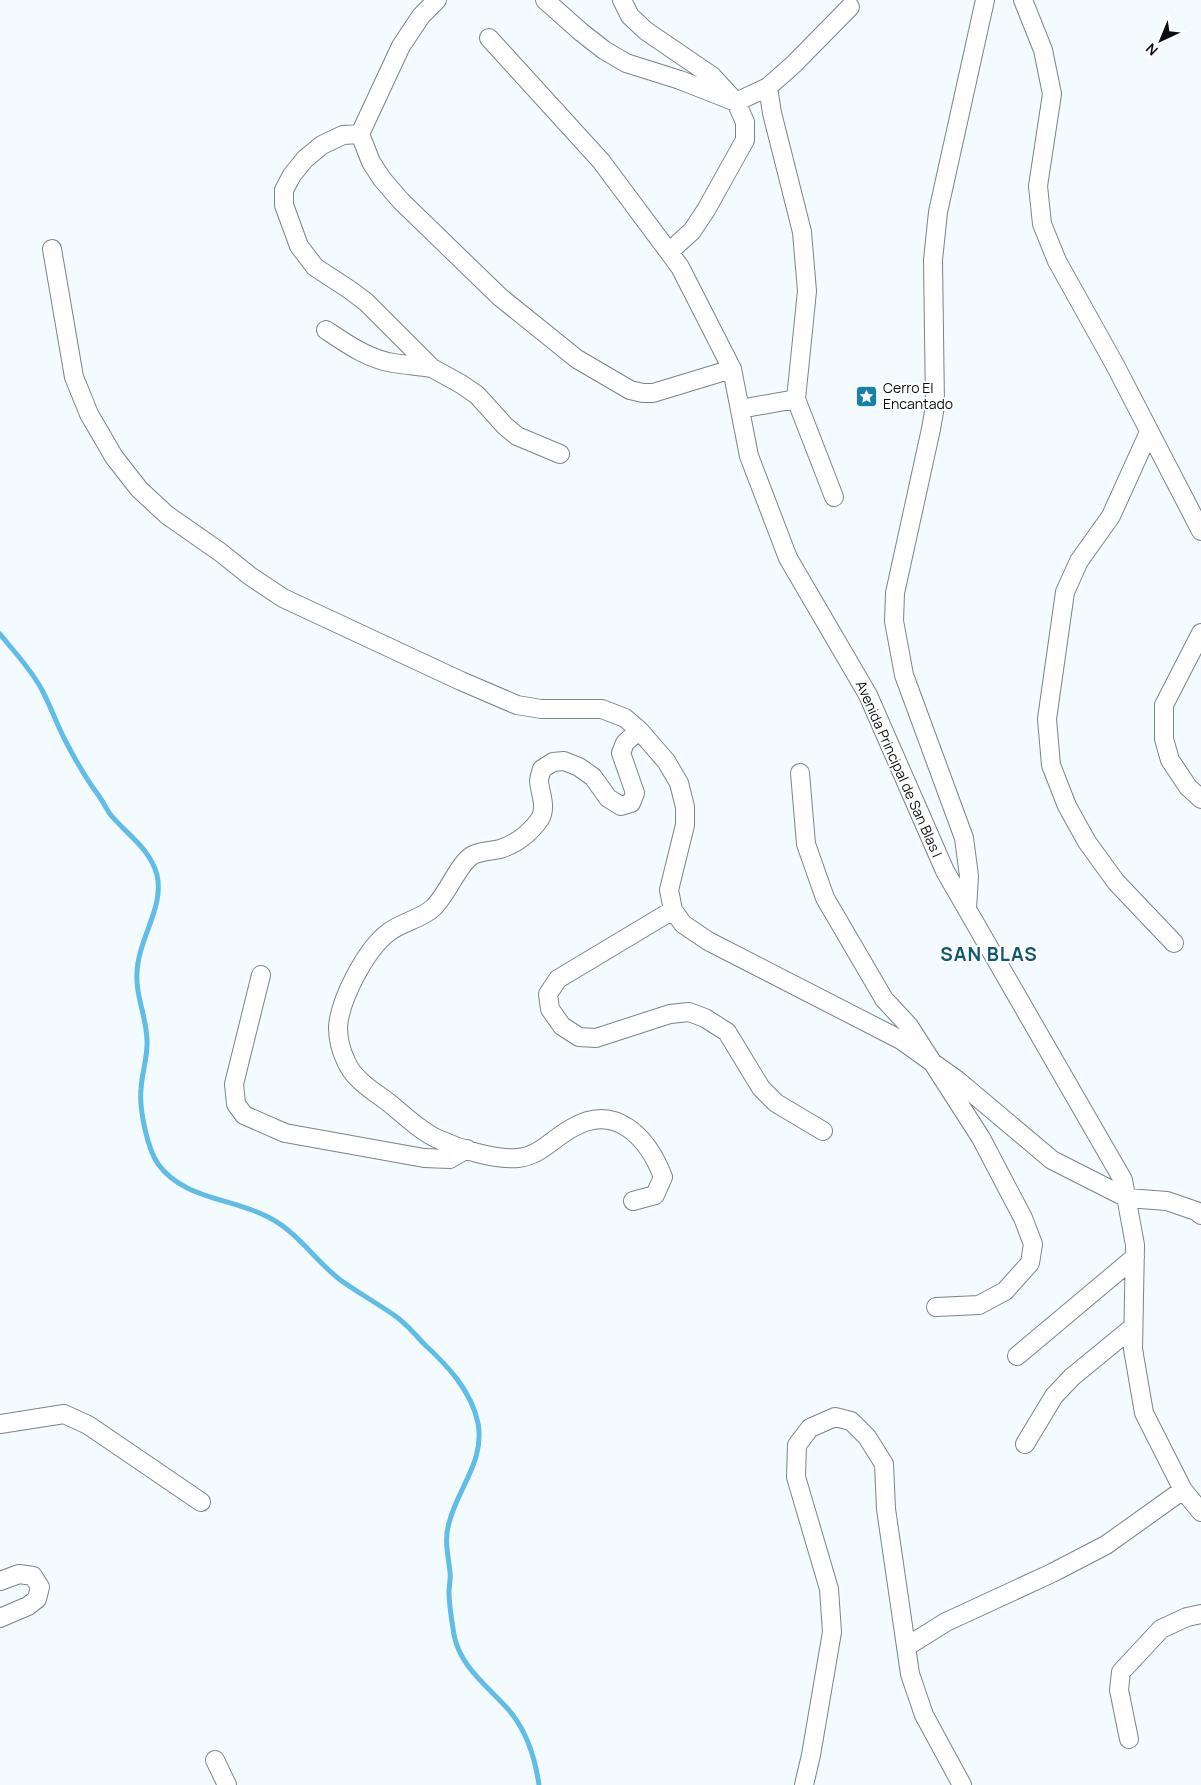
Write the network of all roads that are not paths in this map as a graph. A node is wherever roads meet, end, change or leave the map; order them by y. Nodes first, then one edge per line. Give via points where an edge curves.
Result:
1 (437, 0) edge
2 (545, 0) edge
3 (622, 0) edge
4 (985, 0) edge
5 (1023, 0) edge
6 (850, 7) dead end
7 (489, 38) dead end
8 (768, 87) junction
9 (736, 102) junction
10 (360, 134) junction
11 (52, 249) dead end
12 (669, 252) junction
13 (326, 330) dead end
14 (432, 368) junction
15 (732, 369) junction
16 (796, 399) junction
17 (740, 409) junction
18 (1150, 432) junction
19 (560, 454) dead end
20 (834, 497) dead end
21 (1201, 532) edge
22 (1201, 633) edge
23 (639, 730) junction
24 (800, 773) dead end
25 (1197, 788) edge
26 (673, 910) junction
27 (967, 910) junction
28 (1174, 944) dead end
29 (261, 975) dead end
30 (930, 1061) junction
31 (823, 1131) dead end
32 (467, 1149) junction
33 (1127, 1198) junction
34 (633, 1201) dead end
35 (1201, 1215) edge
36 (1135, 1256) junction
37 (936, 1307) dead end
38 (1133, 1327) junction
39 (1017, 1356) dead end
40 (0, 1424) edge
41 (1025, 1444) dead end
42 (1183, 1490) junction
43 (201, 1502) dead end
44 (1201, 1512) edge
45 (0, 1581) edge
46 (1201, 1614) edge
47 (0, 1618) edge
48 (906, 1647) junction
49 (1129, 1739) dead end
50 (215, 1760) dead end
51 (227, 1785) edge
52 (804, 1785) edge
53 (962, 1785) edge

1 - 10 street via 421,16 401,46
2 - 9 street via 604,50 626,63
3 - 9 street via 630,16 646,31 712,76
4 - 27 street via 938,212 933,260 935,406 895,592 894,620 904,675 964,838 969,876
5 - 18 street via 1043,50 1052,94 1038,186 1042,224 1057,261
6 - 8 street
7 - 12 street, Avenida Principal de San Blas I via 601,160
8 - 9 street
8 - 16 street via 802,232 807,291
9 - 12 street via 745,122 746,140 692,231
10 - 14 street via 343,135 322,145 305,159 284,190 284,205 299,246 315,267 366,302
10 - 15 street via 371,162 400,201 500,297 577,359 630,390 643,393 653,393
11 - 23 street via 74,377 89,414 119,464 139,489 167,515 283,598 461,681 517,705 541,709 602,710 624,718
12 - 15 street, Avenida Principal de San Blas I via 680,267
13 - 14 street via 374,358
14 - 19 street via 476,395 517,436
15 - 17 street, Avenida Principal de San Blas I
16 - 17 street
16 - 20 street
17 - 27 street, Avenida Principal de San Blas I via 749,456 788,558 868,694 945,871
18 - 21 street
18 - 28 street via 1111,516 1079,562 1065,592 1047,719 1051,765 1087,842 1116,882
22 - 25 street via 1164,705 1164,739 1170,760
23 - 26 street via 680,783 685,807 685,826 669,890
23 - 32 street via 625,743 621,753 635,793 631,803 621,806 608,798 593,777 579,766 564,761 553,762 542,769 539,779 544,806 541,817 530,830 514,844 473,856 465,862 446,894 432,909 377,942 366,955 346,997 338,1026 346,1063 360,1080 419,1127 437,1139
24 - 30 street via 806,844 825,898 884,999 909,1026
26 - 30 street via 683,924 708,941 901,1040
26 - 31 street via 558,979 548,994 550,1009 562,1026 579,1037 596,1038 670,1014 689,1012 705,1018 727,1032 761,1088 776,1103
27 - 33 street, Avenida Principal de San Blas I via 1124,1180
29 - 32 street via 234,1084 236,1104 244,1115 285,1133 424,1158 450,1160
30 - 33 street via 1052,1160
30 - 37 street via 981,1138 1033,1244 1030,1263 1006,1291 979,1304
32 - 34 street via 516,1158 532,1155 572,1127 590,1120 613,1120 632,1129 640,1137 658,1163 663,1177 655,1195
33 - 35 street via 1168,1201
33 - 36 street, Avenida Principal de San Blas I
36 - 38 street, Avenida Principal de San Blas I
36 - 39 street
38 - 41 street via 1054,1396
38 - 42 street, Avenida Principal de San Blas I via 1133,1350 1144,1413
40 - 43 street via 64,1414 88,1425
42 - 44 street, Avenida Principal de San Blas I
42 - 48 street via 1106,1545 946,1622
45 - 47 street via 19,1574 33,1576 40,1587 36,1600
46 - 49 street via 1161,1629 1121,1672 1119,1690
48 - 52 street via 886,1509 884,1464 867,1437 851,1420 835,1417 810,1428 797,1444 796,1477 829,1589 832,1632
48 - 53 street via 910,1674 924,1716
50 - 51 street

